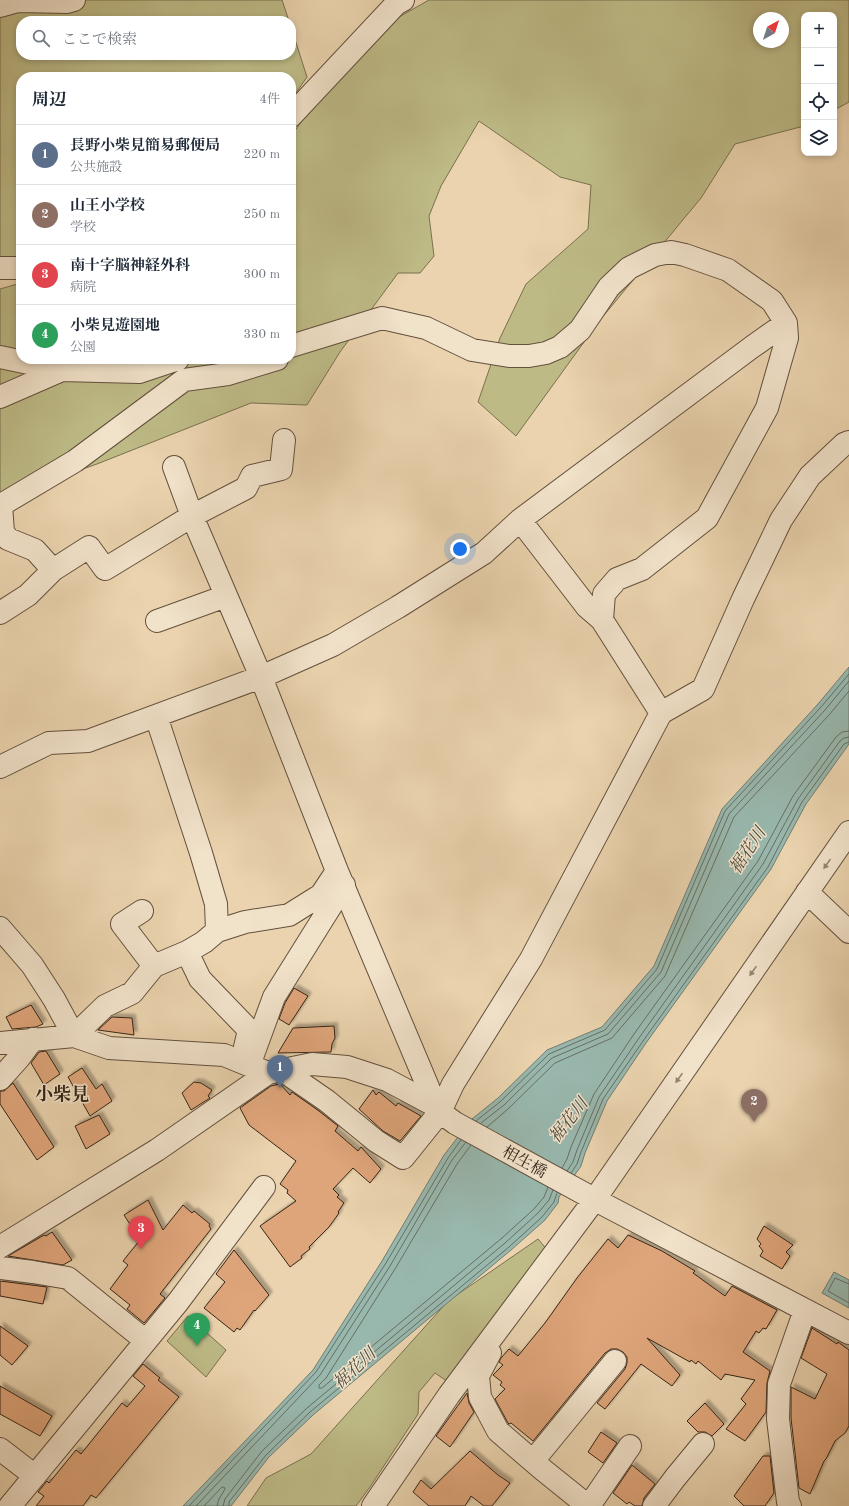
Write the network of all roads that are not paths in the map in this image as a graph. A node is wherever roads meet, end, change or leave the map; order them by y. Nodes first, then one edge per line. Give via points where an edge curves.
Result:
1 (74, 0) edge
2 (403, 0) edge
3 (0, 6) edge
4 (296, 111) edge
5 (0, 268) edge
6 (16, 268) edge
7 (786, 323) junction
8 (296, 346) edge
9 (0, 357) edge
10 (16, 360) edge
11 (33, 364) edge
12 (163, 364) edge
13 (260, 364) edge
14 (62, 370) junction
15 (0, 397) edge
16 (284, 440) dead end
17 (849, 442) edge
18 (174, 467) dead end
19 (192, 516) junction
20 (520, 520) junction
21 (4, 542) edge
22 (53, 570) junction
23 (226, 596) junction
24 (0, 613) edge
25 (602, 620) junction
26 (157, 621) dead end
27 (260, 676) junction
28 (661, 713) junction
29 (156, 716) junction
30 (0, 766) edge
31 (849, 832) edge
32 (340, 878) junction
33 (807, 892) junction
34 (142, 911) dead end
35 (0, 928) edge
36 (217, 931) junction
37 (849, 932) edge
38 (187, 952) junction
39 (154, 966) junction
40 (74, 1036) junction
41 (33, 1039) junction
42 (0, 1043) edge
43 (264, 1068) junction
44 (0, 1079) edge
45 (443, 1114) junction
46 (264, 1187) dead end
47 (588, 1196) junction
48 (0, 1247) edge
49 (0, 1268) edge
50 (519, 1301) junction
51 (805, 1310) junction
52 (849, 1333) edge
53 (146, 1341) junction
54 (615, 1361) dead end
55 (703, 1444) dead end
56 (630, 1446) dead end
57 (0, 1449) edge
58 (533, 1461) junction
59 (35, 1476) junction
60 (380, 1503) edge
61 (10, 1506) edge
62 (589, 1506) edge
63 (654, 1506) edge
64 (790, 1506) edge

1 - 3 street via 18,1
2 - 4 street via 396,4
5 - 6 street
7 - 8 street via 772,301 728,270 671,252 655,255 629,268 609,287 580,330 560,347 546,353 509,356 472,350 426,328 382,318
7 - 20 street
7 - 25 street via 788,338 767,408 708,518 642,569 617,579 604,594
9 - 10 street
11 - 14 street
12 - 14 street via 138,372
13 - 21 street via 228,374 184,380 75,461 2,505
14 - 15 street
16 - 19 street via 282,468 252,476 246,488
17 - 28 street via 810,476 781,520 703,689
18 - 19 street
19 - 22 street via 105,569 88,547
19 - 23 street
20 - 25 street via 587,606
20 - 27 street via 484,553 333,646
21 - 22 street via 35,550
22 - 24 street via 28,594
23 - 26 street
23 - 27 street
25 - 28 street
27 - 29 street
27 - 32 street
28 - 45 street via 531,959 453,1084
29 - 30 street via 88,742 49,743
29 - 36 street via 216,904
31 -> 33 street
32 - 36 street via 321,894 288,915 245,922
32 - 43 street via 274,997
32 - 45 street via 428,1087
33 - 37 street
33 -> 47 street
34 - 39 street via 122,924
35 - 40 street via 32,965
36 - 38 street
38 - 39 street
38 - 43 street via 200,979 249,1030 245,1047
39 - 40 street via 132,993 105,1006
40 - 41 street
40 - 43 street via 109,1048 224,1055
41 - 42 street
41 - 44 street
43 - 45 street, 相生橋 via 312,1064 347,1067 387,1080
43 - 45 street via 326,1102 376,1141 404,1158
43 - 48 street via 157,1150
45 - 47 street, 相生橋
46 - 53 street
47 - 50 street
47 - 51 street, 相生橋
49 - 53 street via 68,1278
50 - 58 street via 478,1376 480,1397 498,1431
50 - 60 street via 449,1395
51 - 52 street, 相生橋
51 - 64 street via 780,1384 778,1419
53 - 59 street
54 - 58 street
55 - 63 street
56 - 62 street
57 - 59 street
58 - 62 street
59 - 61 street

